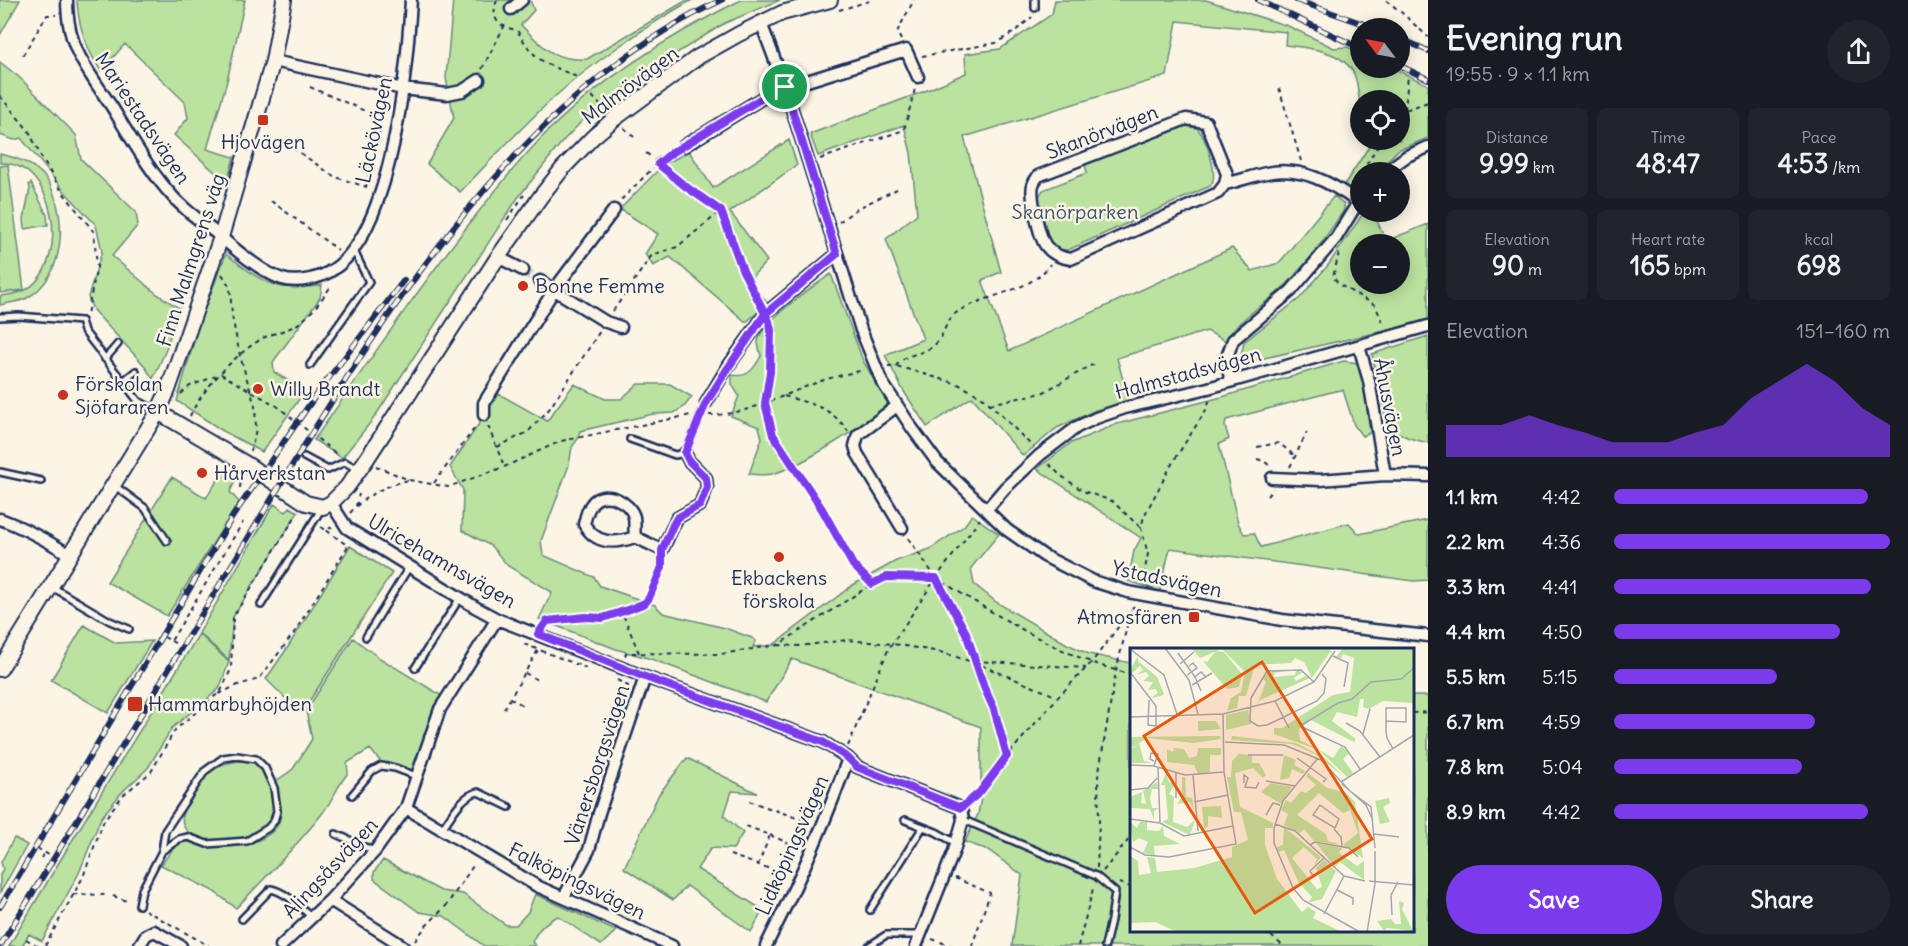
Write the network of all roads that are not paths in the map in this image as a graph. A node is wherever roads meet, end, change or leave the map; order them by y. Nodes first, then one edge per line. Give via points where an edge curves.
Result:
1 (67, 0) edge
2 (284, 0) edge
3 (411, 0) edge
4 (522, 0) edge
5 (1035, 0) edge
6 (510, 5) edge
7 (830, 6) edge
8 (1035, 8) road end
9 (760, 23) junction
10 (273, 61) junction
11 (918, 77) road end
12 (479, 80) dead end
13 (785, 87) junction
14 (403, 89) junction
15 (684, 146) joint
16 (1428, 147) edge
17 (1399, 162) edge
18 (658, 164) road end
19 (1225, 184) junction
20 (1350, 195) edge
21 (614, 210) road end
22 (1350, 215) edge
23 (221, 237) junction
24 (351, 254) junction
25 (837, 254) junction
26 (498, 257) junction
27 (523, 270) tunnel mouth
28 (540, 281) tunnel mouth
29 (554, 290) junction
30 (0, 317) edge
31 (1428, 326) edge
32 (621, 327) dead end
33 (118, 344) dead end
34 (1359, 346) junction
35 (105, 358) junction
36 (310, 365) dead end
37 (136, 371) dead end
38 (1231, 381) junction
39 (124, 383) junction
40 (706, 403) joint
41 (897, 406) junction
42 (158, 412) junction
43 (484, 415) road end
44 (630, 439) dead end
45 (685, 453) junction
46 (304, 457) dead end
47 (359, 470) junction
48 (0, 472) edge
49 (1385, 475) junction
50 (1428, 476) edge
51 (1272, 478) dead end
52 (41, 481) dead end
53 (114, 485) junction
54 (327, 505) junction
55 (987, 509) junction
56 (0, 519) edge
57 (902, 528) road end
58 (635, 537) junction
59 (167, 541) dead end
60 (70, 555) junction
61 (410, 566) junction
62 (52, 586) junction
63 (460, 598) junction
64 (261, 606) dead end
65 (497, 619) junction
66 (129, 630) dead end
67 (1428, 636) edge
68 (366, 637) dead end
69 (415, 668) dead end
70 (0, 669) edge
71 (645, 677) junction
72 (846, 757) junction
73 (416, 776) junction
74 (352, 795) dead end
75 (509, 807) dead end
76 (406, 808) junction
77 (962, 814) junction
78 (905, 820) dead end
79 (923, 827) junction
80 (441, 829) junction
81 (336, 834) dead end
82 (956, 843) junction
83 (162, 851) junction
84 (375, 852) junction
85 (564, 897) junction
86 (330, 900) junction
87 (139, 905) road end
88 (870, 910) dead end
89 (312, 917) junction
90 (242, 919) dead end
91 (921, 935) junction
92 (139, 946) edge
93 (181, 946) edge
94 (281, 946) edge
95 (403, 946) edge
96 (672, 946) edge
97 (766, 946) edge
98 (869, 946) edge
99 (916, 946) edge
100 (1105, 946) edge

1 - 23 street, Mariestadsvägen via 71,32 80,56 138,149 167,190
2 - 10 street, Finn Malmgrens väg
3 - 14 street, Läckövägen
4 - 6 street
5 - 8 lane
7 - 9 street, Malmövägen via 782,14
9 - 13 street, Ystadsvägen
9 - 26 street, Malmövägen via 698,57 614,118 563,168
10 - 14 street
10 - 23 street, Finn Malmgrens väg
11 - 13 street via 908,54
12 - 14 street via 462,91 447,94
13 - 15 street
13 - 25 street, Ystadsvägen
14 - 24 street, Läckövägen via 393,148 380,192
15 - 18 lane
16 - 17 street
19 - 19 street, Skanörvägen via 1227,174 1206,122 1186,118 1038,176 1032,194 1046,246 1061,258 1071,259 1218,193
19 - 20 street via 1283,170 1307,173
21 - 29 street
22 - 38 street via 1336,238 1291,291 1233,340 1228,354
23 - 24 street, Läckövägen via 282,279 320,277
23 - 42 street, Finn Malmgrens väg
24 - 36 lane via 369,282
25 - 40 street via 765,314
25 - 41 street, Ystadsvägen via 875,368
26 - 27 street
26 - 47 street, Malmövägen
28 - 29 street
29 - 32 street
29 - 43 street via 484,403
30 - 35 lane via 81,321
31 - 34 street, Halmstadsvägen
33 - 35 lane
34 - 38 street, Halmstadsvägen
34 - 49 street, Åhusvägen
35 - 39 lane
37 - 39 lane
38 - 55 street, Halmstadsvägen via 1125,408 1077,427 1040,454
39 - 42 lane via 138,401
40 - 45 lane
41 - 55 street, Ystadsvägen via 938,462
41 - 57 street via 862,431 856,440 857,453
42 - 53 street, Finn Malmgrens väg
42 - 54 street via 245,471 306,503
44 - 45 lane via 675,455
45 - 58 street via 706,478 700,505 677,518 662,550
46 - 47 lane via 328,470 345,462
47 - 54 street, Malmövägen
48 - 52 lane
49 - 50 street, Åhusvägen
49 - 51 street, Åhusvägen via 1320,480
53 - 59 lane via 145,508
53 - 60 street, Finn Malmgrens väg
54 - 61 street, Ulricehamnsvägen via 347,528
54 - 64 lane
55 - 67 street, Ystadsvägen via 1007,530 1044,556 1093,581 1140,595 1282,621
56 - 60 street via 48,540
58 - 58 street via 609,542 588,531 584,524 595,501 606,497 628,506 634,517
60 - 62 street, Finn Malmgrens väg
61 - 63 street, Ulricehamnsvägen
61 - 68 lane
62 - 66 lane
62 - 70 street, Finn Malmgrens väg
63 - 65 street, Ulricehamnsvägen
63 - 69 lane
65 - 71 street, Ulricehamnsvägen
65 - 73 street, Alingsåsvägen via 440,709
71 - 72 street, Ulricehamnsvägen via 823,742
71 - 85 street, Vänersborgsvägen via 589,850
72 - 77 street, Ulricehamnsvägen via 857,767
72 - 97 street, Lidköpingsvägen via 822,826
73 - 74 lane via 381,766
73 - 76 street, Alingsåsvägen
75 - 80 lane via 478,792 470,794
76 - 80 street, Falköpingsvägen
76 - 84 street, Alingsåsvägen
77 - 82 street
77 - 100 lane via 1096,876 1114,892
78 - 79 lane
79 - 82 lane
79 - 88 lane
80 - 85 street, Falköpingsvägen via 537,886
81 - 84 lane
82 - 91 street
83 - 83 lane via 189,837 207,844 247,841 268,828 277,811 274,788 265,768 256,759 237,756 223,758 205,771 165,831
83 - 87 lane via 142,890
84 - 86 street, Alingsåsvägen
85 - 96 street, Falköpingsvägen
86 - 89 street, Alingsåsvägen
86 - 95 street
89 - 90 lane via 271,889
89 - 94 street, Alingsåsvägen
91 - 98 lane via 886,936
91 - 99 street
92 - 93 street via 154,931

